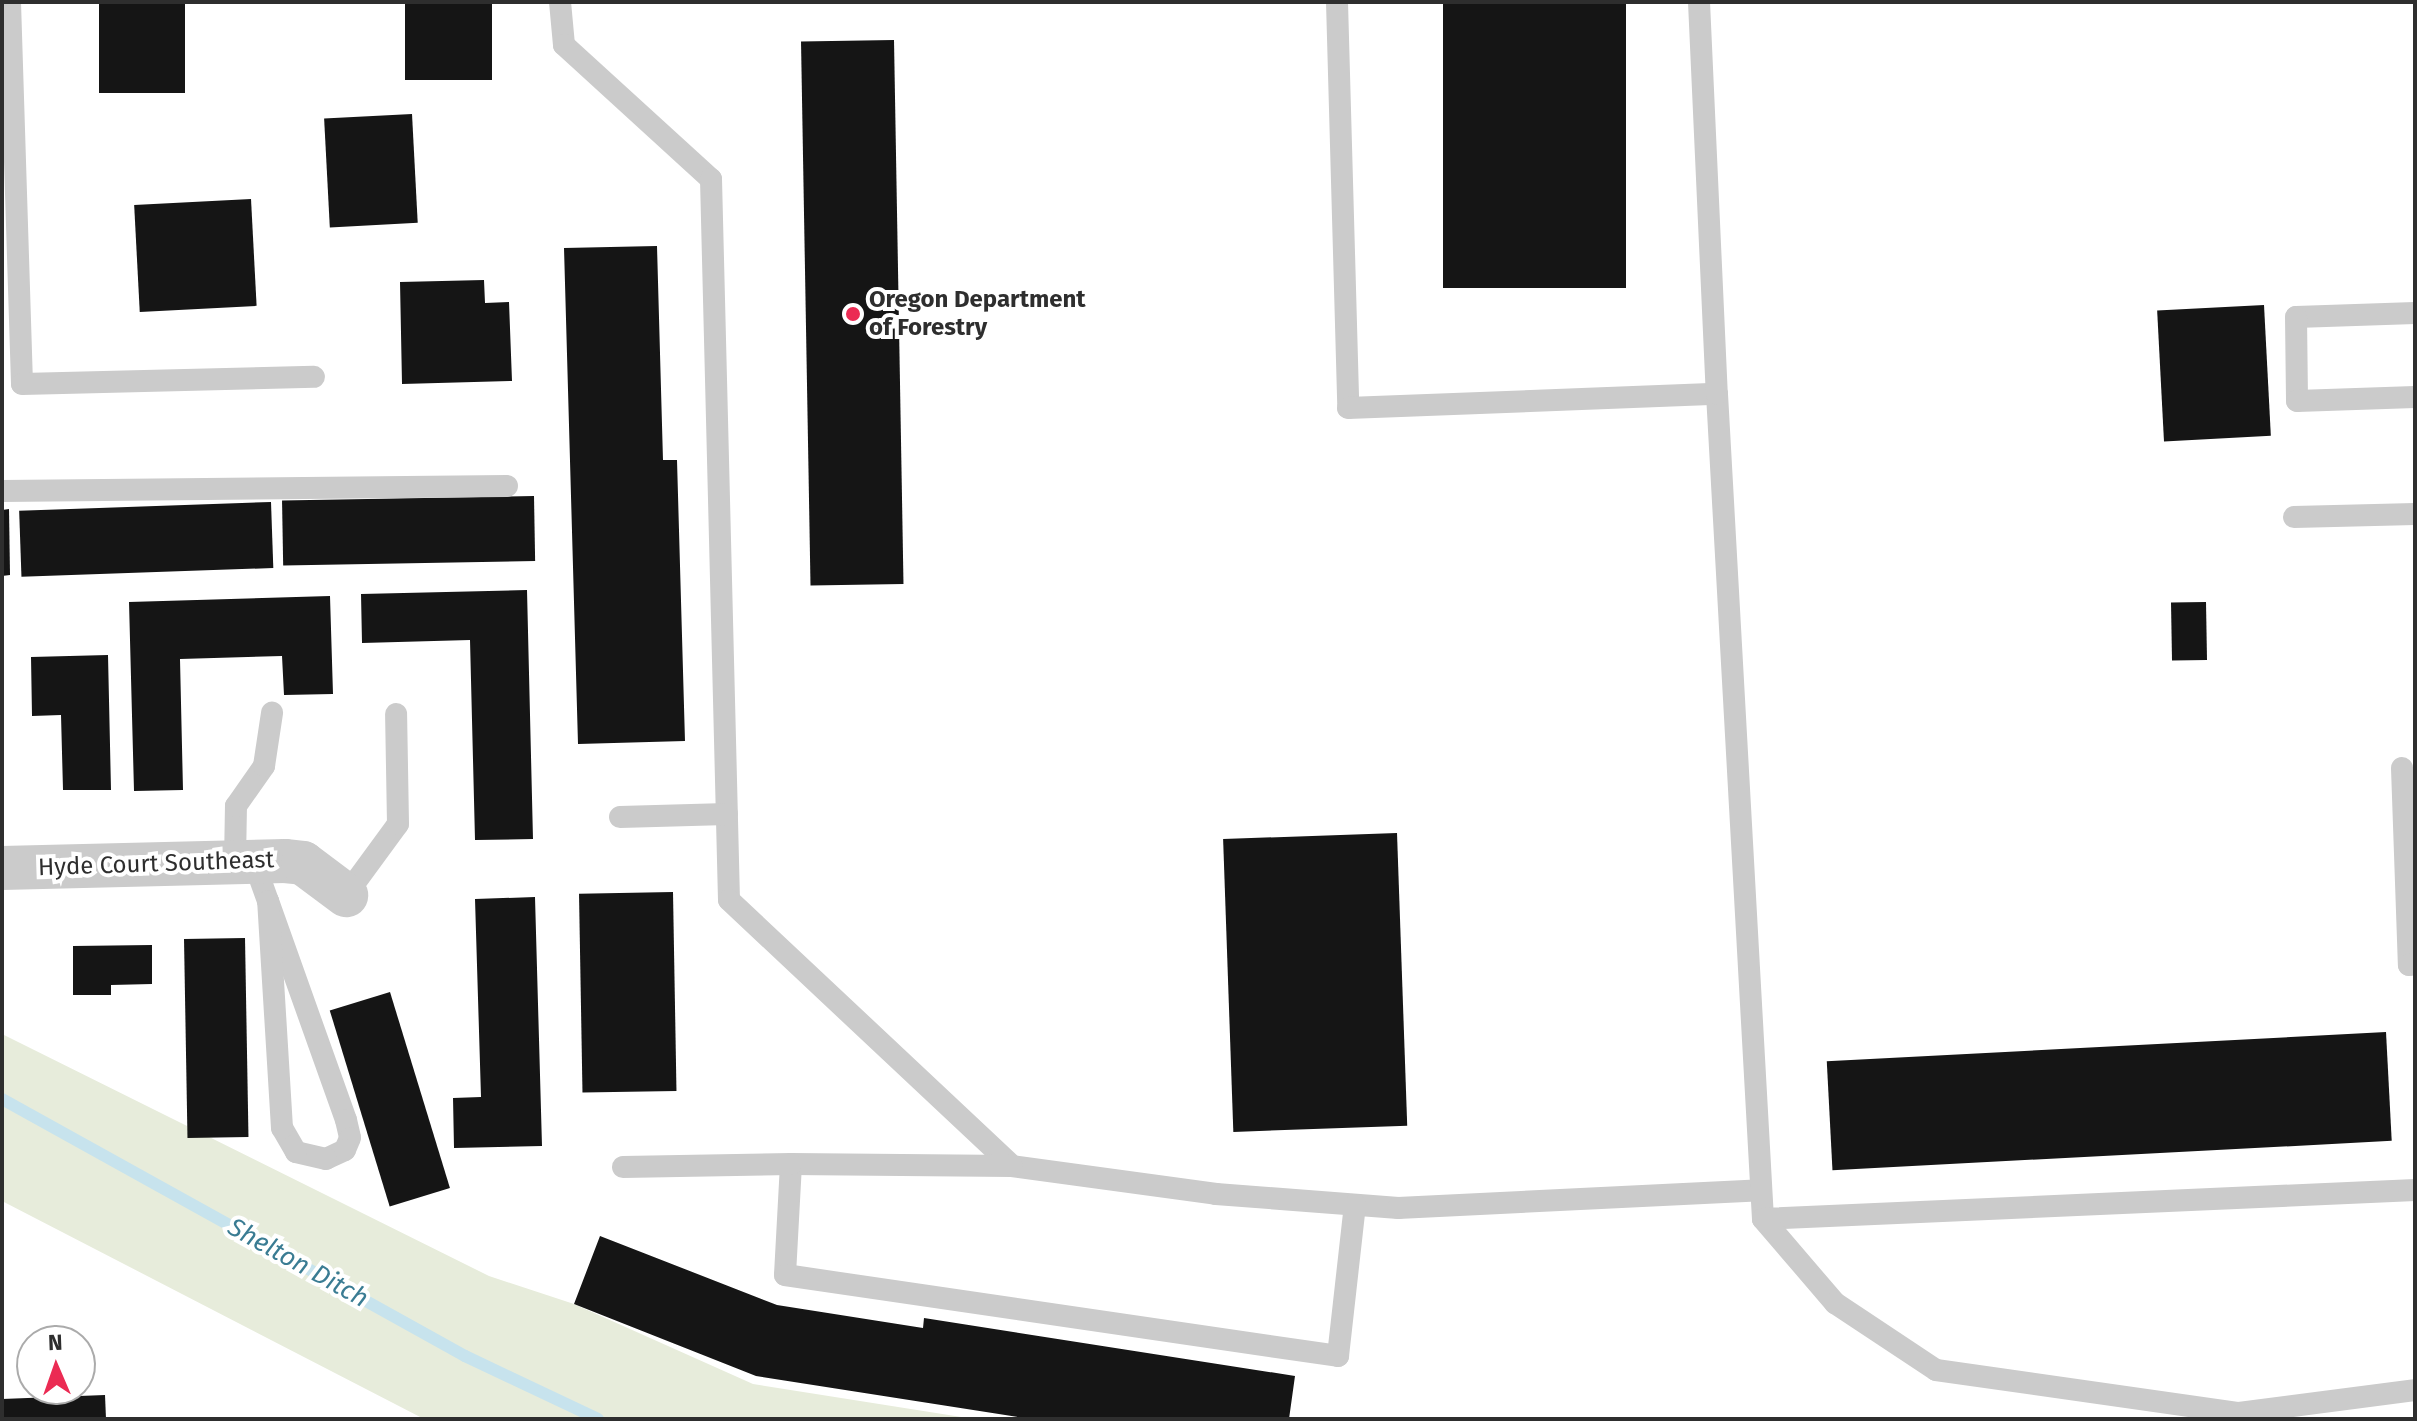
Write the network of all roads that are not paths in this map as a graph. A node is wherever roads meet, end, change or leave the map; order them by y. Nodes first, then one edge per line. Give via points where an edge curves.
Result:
1 (10, 2) edge
2 (560, 2) edge
3 (1337, 2) edge
4 (1699, 2) edge
5 (2415, 313) edge
6 (314, 377) dead end
7 (1717, 394) junction
8 (2415, 397) edge
9 (507, 486) dead end
10 (2, 491) edge
11 (2415, 514) edge
12 (2294, 517) dead end
13 (272, 713) dead end
14 (396, 714) dead end
15 (2402, 768) dead end
16 (727, 814) junction
17 (620, 817) dead end
18 (2, 868) edge
19 (252, 875) junction
20 (346, 895) joint
21 (2415, 964) edge
22 (791, 1164) junction
23 (1012, 1166) junction
24 (623, 1167) dead end
25 (1761, 1190) junction
26 (2415, 1190) edge
27 (1355, 1205) junction
28 (1763, 1219) junction
29 (2415, 1390) edge

1 - 6 lane via 22,384
2 - 16 lane via 564,45 711,179
3 - 7 lane via 1348,408
4 - 7 lane
5 - 8 lane via 2296,317 2297,401
7 - 25 lane
9 - 10 lane
11 - 12 lane
13 - 19 lane via 264,766 236,806
14 - 20 lane via 398,824
15 - 21 lane via 2409,965
16 - 17 lane
16 - 23 lane via 729,900
18 - 19 street, Hyde Court Southeast
19 - 19 lane via 346,1120 350,1138 345,1150 326,1159 296,1152 282,1128
19 - 20 street, Hyde Court Southeast via 303,863
22 - 23 lane
22 - 24 lane
22 - 27 lane via 785,1275 1338,1356
23 - 27 lane via 1216,1194
25 - 27 lane via 1398,1208
25 - 28 lane
26 - 28 lane
28 - 29 lane via 1835,1303 1936,1370 2239,1413

